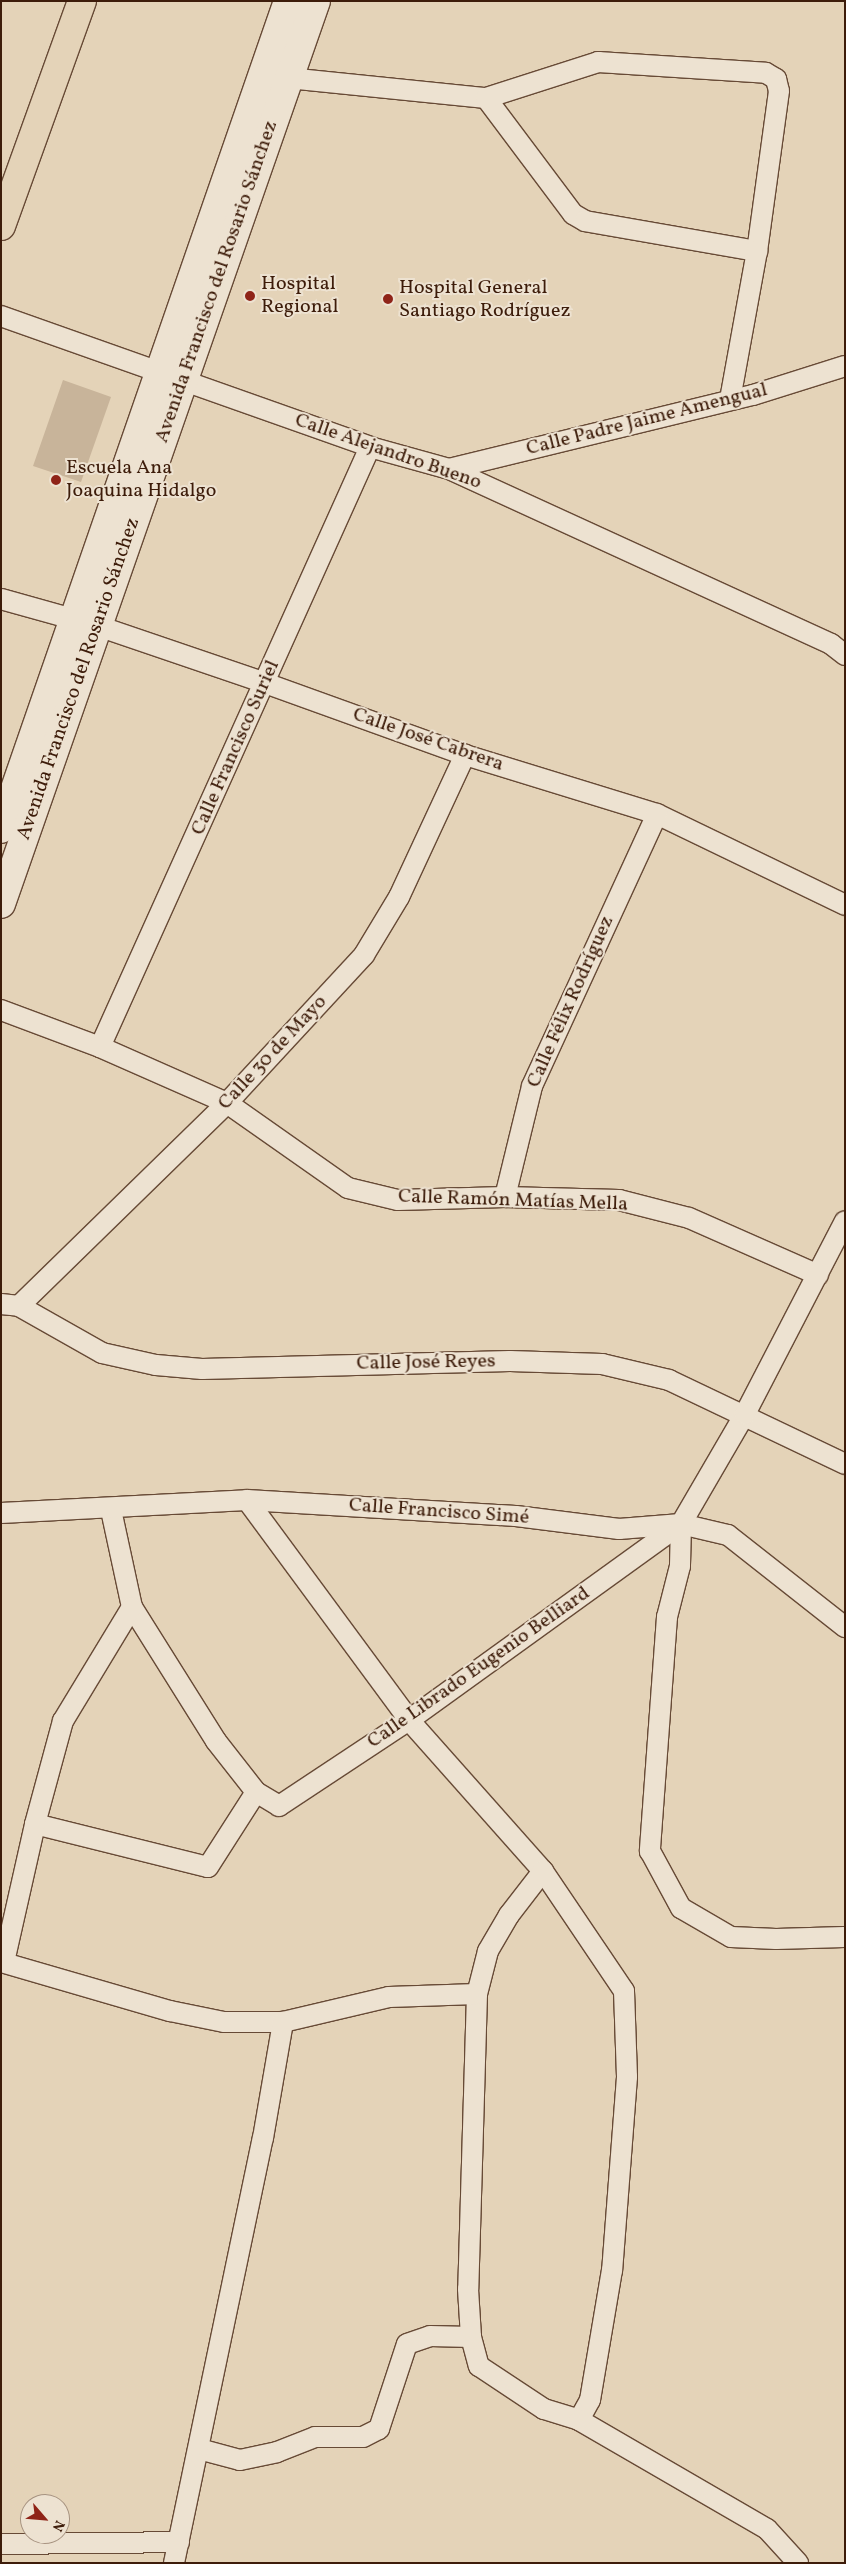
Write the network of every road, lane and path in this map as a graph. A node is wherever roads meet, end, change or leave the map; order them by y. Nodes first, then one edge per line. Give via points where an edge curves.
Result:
1 (82, 1) edge
2 (288, 1) edge
3 (316, 1) edge
4 (288, 78) junction
5 (486, 98) junction
6 (1, 226) edge
7 (757, 252) junction
8 (1, 316) edge
9 (845, 366) edge
10 (172, 376) junction
11 (730, 400) junction
12 (370, 448) junction
13 (449, 469) junction
14 (1, 599) edge
15 (87, 623) junction
16 (845, 655) edge
17 (265, 683) junction
18 (465, 755) junction
19 (658, 814) junction
20 (1, 829) edge
21 (1, 904) edge
22 (845, 906) edge
23 (1, 1010) edge
24 (100, 1047) junction
25 (227, 1103) junction
26 (506, 1197) junction
27 (845, 1221) edge
28 (818, 1275) junction
29 (10, 1305) edge
30 (745, 1414) junction
31 (845, 1464) edge
32 (247, 1500) junction
33 (111, 1510) junction
34 (1, 1514) edge
35 (681, 1524) junction
36 (132, 1607) junction
37 (845, 1627) edge
38 (409, 1720) junction
39 (256, 1792) junction
40 (35, 1824) junction
41 (543, 1871) junction
42 (844, 1937) edge
43 (3, 1962) edge
44 (477, 1994) junction
45 (283, 2022) junction
46 (471, 2337) junction
47 (579, 2420) junction
48 (199, 2450) junction
49 (179, 2542) junction
50 (1, 2544) edge
51 (174, 2563) edge
52 (798, 2563) edge

1 - 6 main road
2 - 10 main road, Avenida Francisco del Rosario Sánchez
3 - 4 main road, Avenida Francisco del Rosario Sánchez
4 - 5 street
4 - 10 main road, Avenida Francisco del Rosario Sánchez
5 - 7 street via 579,218 605,227
5 - 7 street via 598,62 766,73 776,80 779,91
7 - 11 street
8 - 10 street, Calle Alejandro Bueno
9 - 11 street, Calle Padre Jaime Amengual
10 - 12 street, Calle Alejandro Bueno
10 - 15 main road, Avenida Francisco del Rosario Sánchez
11 - 13 street, Calle Padre Jaime Amengual
12 - 13 street, Calle Alejandro Bueno
12 - 17 street, Calle Francisco Suriel
13 - 16 street, Calle Alejandro Bueno via 831,644
14 - 15 street, Calle José Cabrera
15 - 17 street, Calle José Cabrera
15 - 20 main road, Avenida Francisco del Rosario Sánchez
15 - 21 main road, Avenida Francisco del Rosario Sánchez
17 - 18 street, Calle José Cabrera
17 - 24 street, Calle Francisco Suriel
18 - 19 street, Calle José Cabrera
18 - 25 street, Calle 30 de Mayo via 399,897 364,955
19 - 22 street, Calle José Cabrera
19 - 26 street, Calle Félix Rodríguez via 532,1086
23 - 24 street, Calle Ramón Matías Mella
24 - 25 street, Calle Ramón Matías Mella
25 - 26 street, Calle Ramón Matías Mella via 348,1188 398,1200
25 - 29 street, Calle 30 de Mayo
26 - 28 street, Calle Ramón Matías Mella via 628,1202 689,1218
27 - 28 street, Calle Librado Eugenio Belliard
28 - 30 street, Calle Librado Eugenio Belliard
29 - 30 street, Calle José Reyes via 102,1353 156,1365 202,1369 510,1361 602,1364 670,1380
30 - 31 street, Calle José Reyes
30 - 35 street, Calle Librado Eugenio Belliard
32 - 33 street, Calle Francisco Simé
32 - 35 street, Calle Francisco Simé via 516,1516 618,1529
32 - 38 street
33 - 34 street, Calle Francisco Simé
33 - 36 street, Calle Librado Eugenio Belliard
35 - 37 street, Calle Francisco Simé via 728,1536
35 - 38 street, Calle Librado Eugenio Belliard
35 - 42 street via 680,1566 667,1617 650,1851 681,1908 731,1937 776,1940
36 - 39 street, Calle Librado Eugenio Belliard via 216,1741
36 - 40 street via 63,1721
38 - 39 street, Calle Librado Eugenio Belliard via 279,1806
38 - 41 street
39 - 40 street via 208,1867
40 - 43 street
41 - 44 street via 509,1915 488,1951
41 - 47 street via 624,1991 627,2077 612,2270 590,2400
43 - 45 street via 170,2011 224,2022
44 - 45 street via 388,1997
44 - 46 street via 468,2289
45 - 48 street via 263,2138
46 - 47 street via 479,2366 544,2409
46 - 48 street via 430,2336 407,2344 379,2429 363,2437 315,2437 277,2452 240,2460
47 - 52 street via 767,2529
48 - 49 street
49 - 50 street
49 - 51 street

